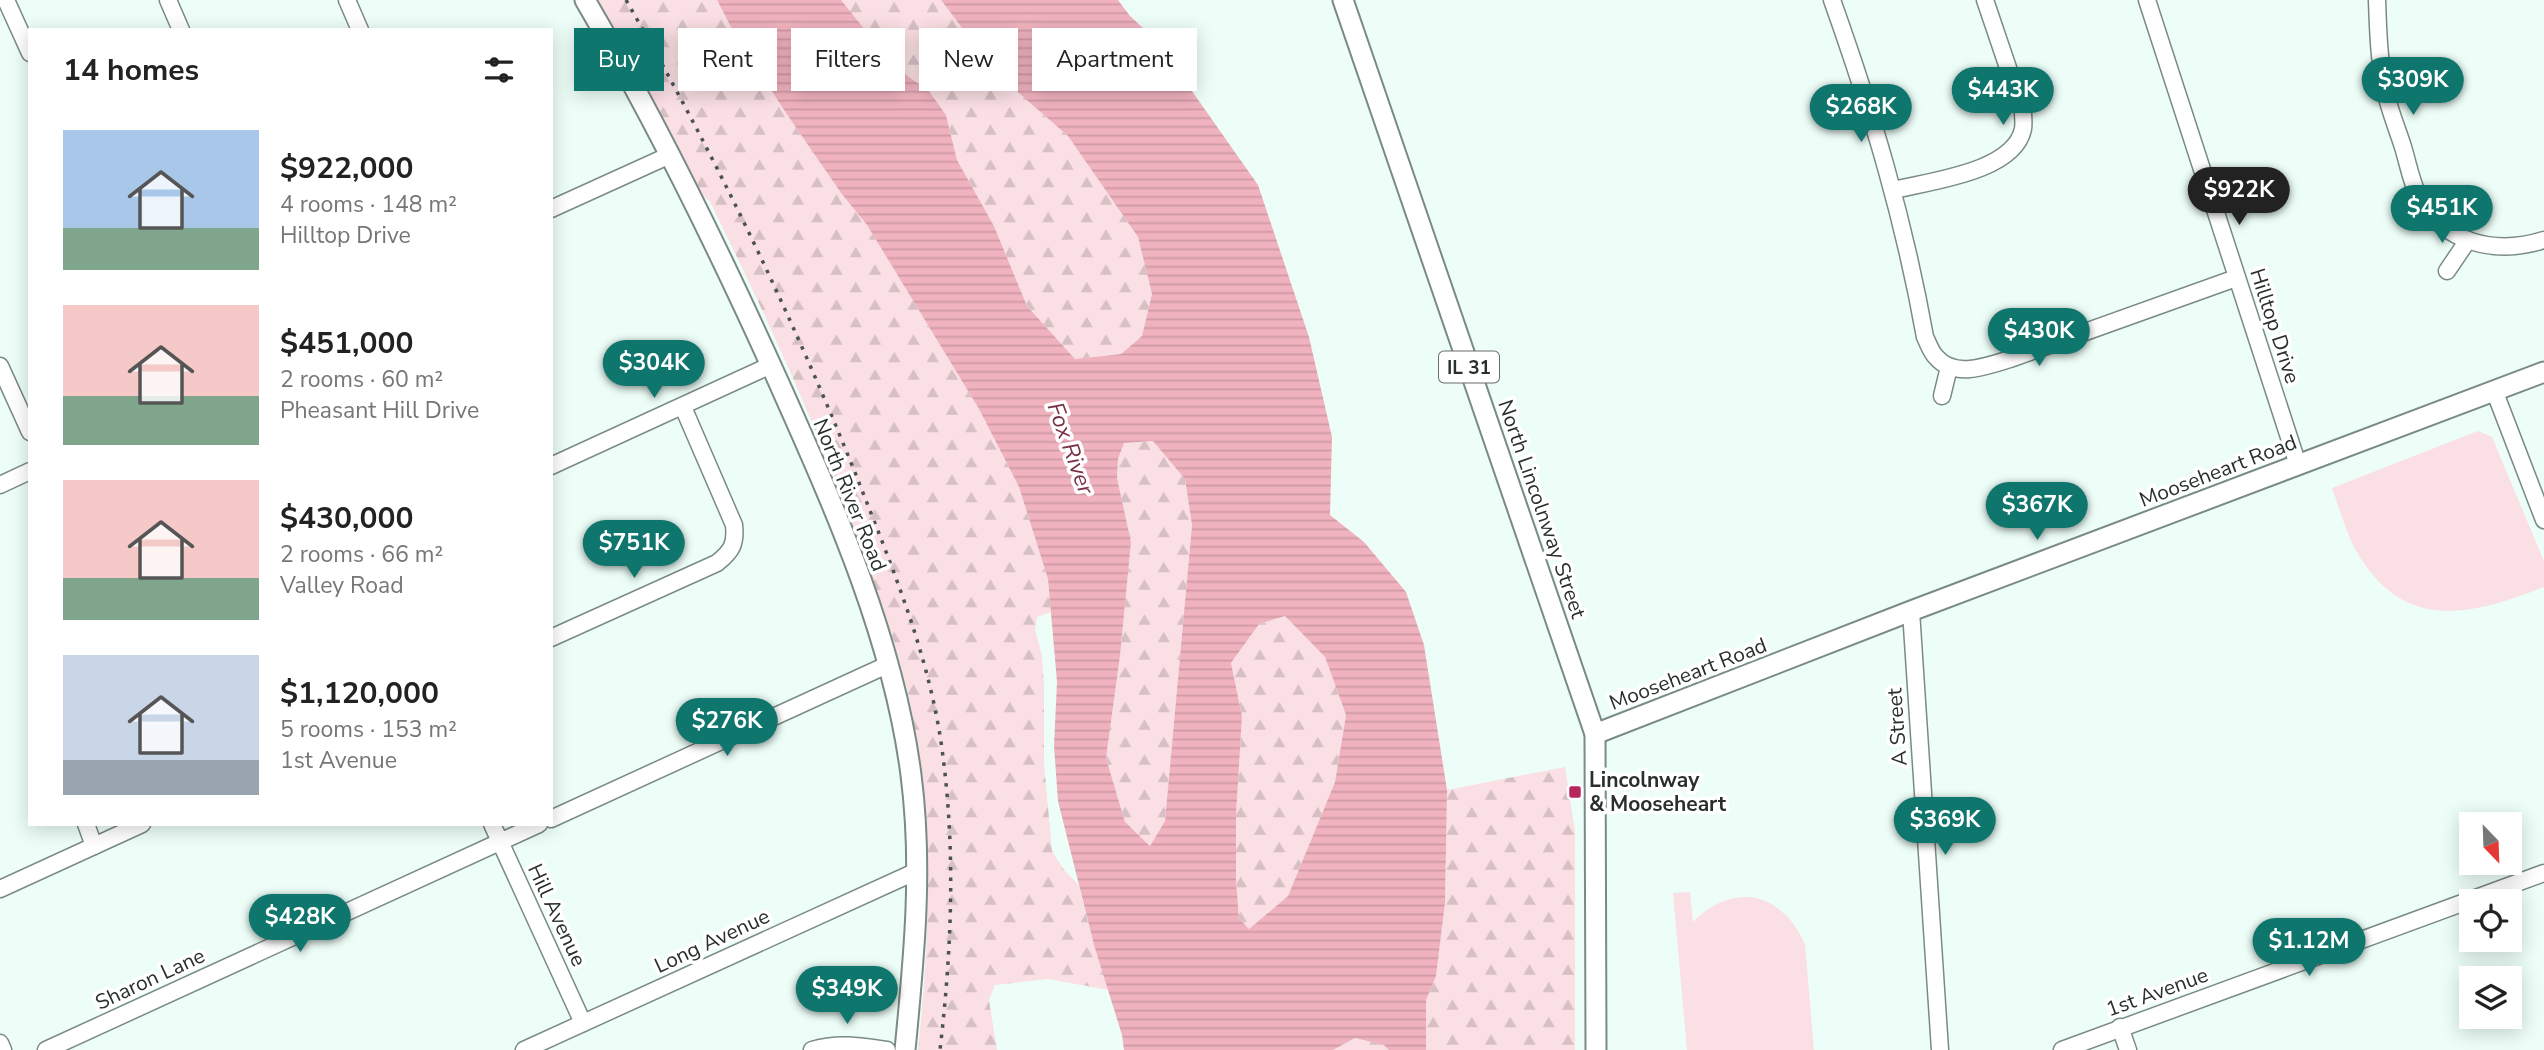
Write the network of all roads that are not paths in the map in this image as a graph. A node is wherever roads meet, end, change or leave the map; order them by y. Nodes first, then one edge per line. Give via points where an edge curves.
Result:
1 (6, 0) edge
2 (168, 0) edge
3 (347, 0) edge
4 (585, 0) edge
5 (1343, 0) edge
6 (1832, 0) edge
7 (1985, 0) edge
8 (2147, 0) edge
9 (2377, 0) edge
10 (180, 28) edge
11 (359, 28) edge
12 (28, 49) edge
13 (670, 155) junction
14 (1894, 191) junction
15 (553, 208) edge
16 (2462, 238) junction
17 (2544, 240) edge
18 (2447, 271) dead end
19 (2236, 278) junction
20 (771, 365) junction
21 (0, 366) edge
22 (1950, 367) junction
23 (2544, 372) edge
24 (2494, 390) junction
25 (1942, 396) dead end
26 (683, 407) junction
27 (28, 428) edge
28 (553, 465) edge
29 (2298, 465) junction
30 (28, 472) edge
31 (0, 485) edge
32 (2544, 520) edge
33 (1911, 611) junction
34 (553, 637) edge
35 (887, 665) junction
36 (1595, 734) junction
37 (553, 818) edge
38 (87, 826) edge
39 (138, 826) edge
40 (493, 826) edge
41 (535, 826) edge
42 (500, 842) junction
43 (94, 846) junction
44 (917, 871) junction
45 (2544, 873) edge
46 (0, 889) edge
47 (583, 1023) junction
48 (2120, 1027) junction
49 (0, 1043) edge
50 (3, 1050) edge
51 (46, 1050) edge
52 (524, 1050) edge
53 (812, 1050) edge
54 (887, 1050) edge
55 (905, 1050) edge
56 (1596, 1050) edge
57 (1940, 1050) edge
58 (2062, 1050) edge
59 (2128, 1050) edge

1 - 12 street
2 - 10 street
3 - 11 street
4 - 13 main road, North River Road
5 - 36 main road, North Lincolnway Street / IL 31
6 - 14 street
7 - 14 street via 2023,112 2023,129 2004,158 1987,167
8 - 19 street, Hilltop Drive
9 - 16 street via 2385,93 2419,197 2435,220
13 - 15 street
13 - 20 main road, North River Road
14 - 22 street via 1925,337 1936,357
16 - 17 street via 2510,248
16 - 18 street
19 - 22 street via 2010,359 1976,369
19 - 29 street, Hilltop Drive
20 - 26 street
20 - 35 main road, North River Road via 848,550
21 - 27 street
22 - 25 street
23 - 24 main road, Mooseheart Road
24 - 29 main road, Mooseheart Road
24 - 32 street
26 - 28 street
26 - 34 street via 734,525 736,540 730,553
29 - 33 main road, Mooseheart Road
30 - 31 street
33 - 36 main road, Mooseheart Road
33 - 57 street, A Street
35 - 37 street
35 - 44 main road, North River Road via 911,773
36 - 56 main road, North Lincolnway Street / IL 31
38 - 43 street
39 - 43 street
40 - 42 street, Hill Avenue
41 - 42 street, Sharon Lane
42 - 47 street, Hill Avenue
42 - 51 street, Sharon Lane
43 - 46 street
44 - 47 street, Long Avenue
44 - 55 main road, North River Road
45 - 48 street, 1st Avenue
47 - 52 street, Long Avenue
48 - 58 street, 1st Avenue
48 - 59 street
49 - 50 street
53 - 54 street via 848,1045

